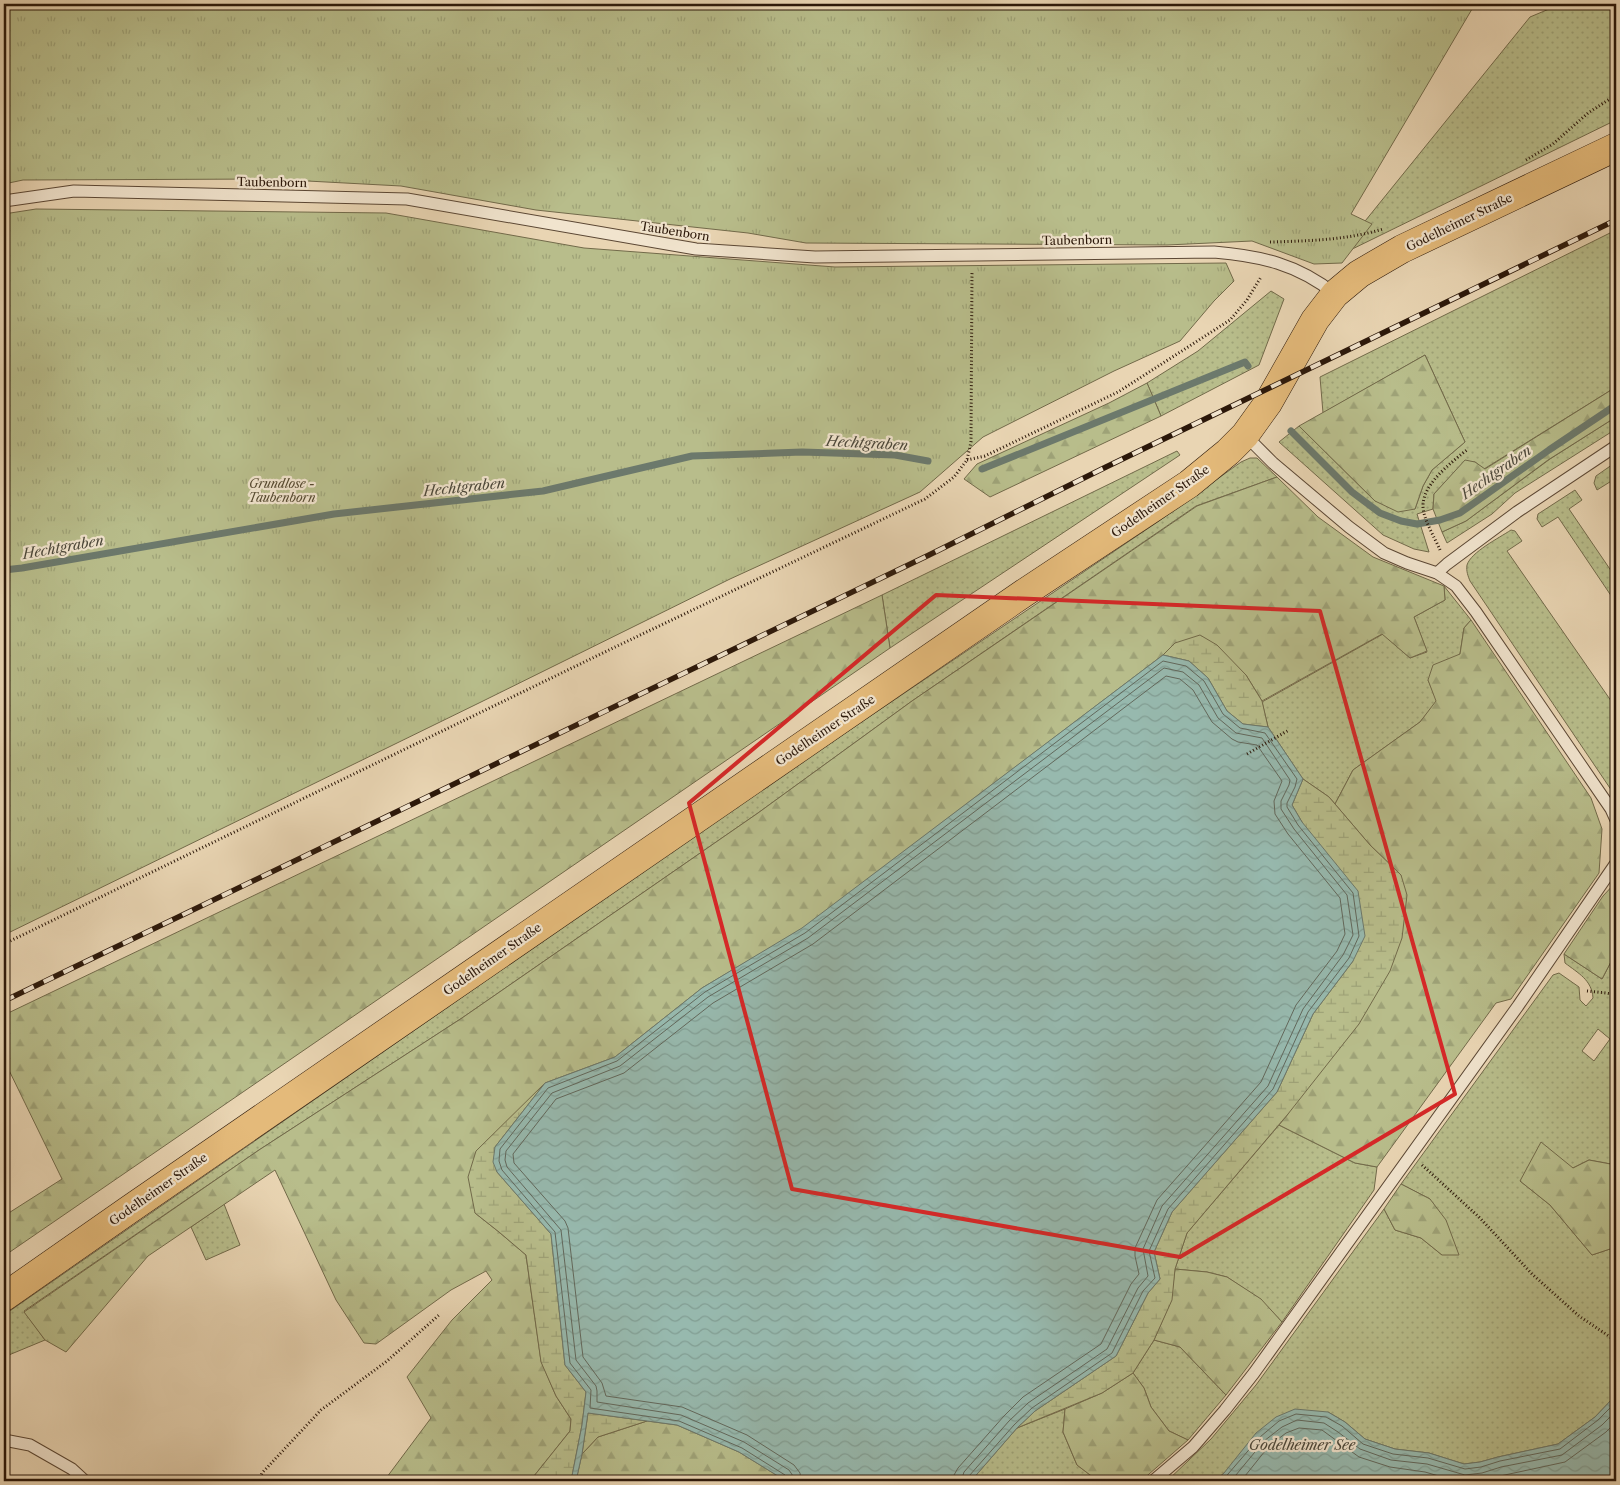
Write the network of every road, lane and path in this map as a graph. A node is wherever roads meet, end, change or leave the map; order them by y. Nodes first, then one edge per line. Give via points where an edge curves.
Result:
1 (1616, 95) edge
2 (1616, 147) edge
3 (1525, 160) dead end
4 (4, 201) edge
5 (1385, 228) dead end
6 (972, 255) junction
7 (1246, 255) junction
8 (1252, 292) dead end
9 (1335, 294) junction
10 (1246, 435) junction
11 (1616, 446) edge
12 (1468, 449) dead end
13 (967, 460) junction
14 (1430, 530) dead end
15 (1437, 573) junction
16 (1288, 730) dead end
17 (1247, 754) dead end
18 (1616, 820) edge
19 (1616, 863) edge
20 (4, 944) edge
21 (1586, 991) dead end
22 (1616, 995) edge
23 (1410, 1155) junction
24 (4, 1297) edge
25 (439, 1315) dead end
26 (1616, 1341) edge
27 (4, 1440) edge
28 (85, 1481) edge
29 (259, 1481) edge
30 (1153, 1481) edge

1 - 3 path via 1553,144
2 - 9 main road, Godelheimer Straße via 1402,249 1359,274
4 - 6 lane, Taubenborn via 74,191 407,199 696,250 815,257
5 - 7 path via 1365,234 1314,240 1249,242
6 - 7 lane, Taubenborn via 1214,252
6 - 13 path via 971,442
7 - 9 lane, Taubenborn via 1305,273
8 - 13 path via 1230,320 1118,392 985,456
9 - 10 main road, Godelheimer Straße via 1315,320 1268,404
10 - 15 lane via 1280,468 1377,548
10 - 24 main road, Godelheimer Straße via 1189,484 1024,593
11 - 15 lane via 1518,512
12 - 14 path via 1440,472 1429,487 1422,506
13 - 20 path via 954,477 925,499
15 - 18 lane via 1456,586 1476,612
16 - 17 path
19 - 23 lane
21 - 22 path
23 - 26 path via 1480,1218 1532,1274 1579,1316
23 - 30 lane via 1225,1410 1193,1447
25 - 29 path via 387,1361 321,1410 262,1472
27 - 28 lane via 30,1445

